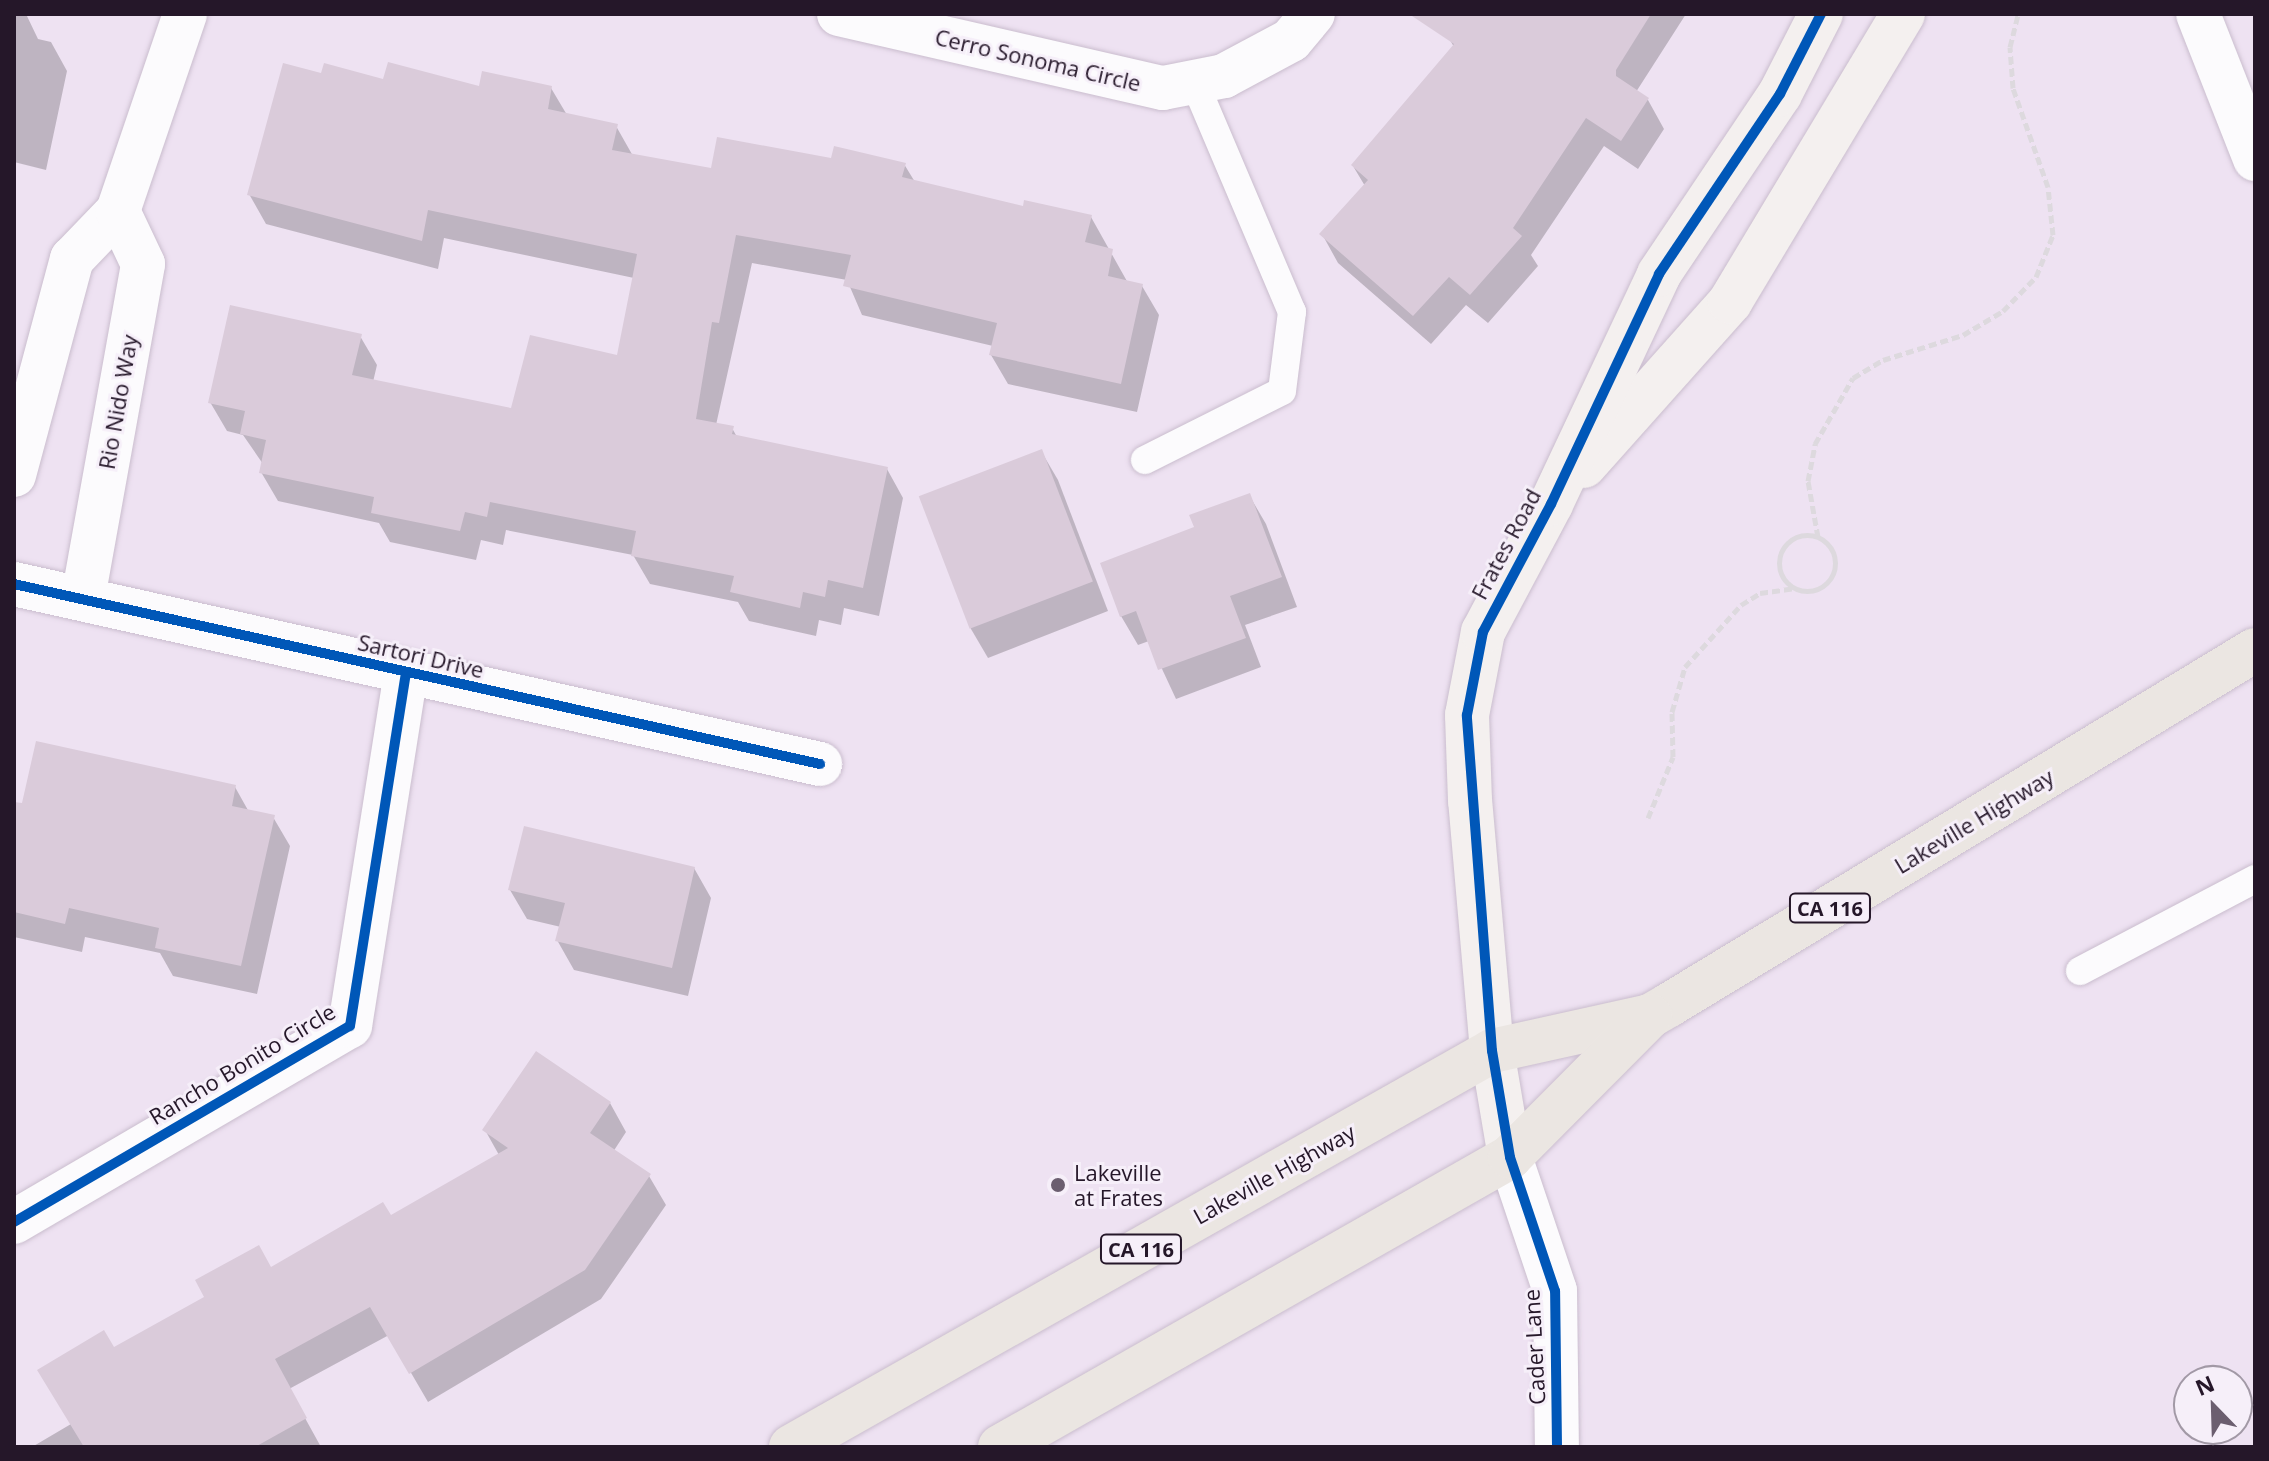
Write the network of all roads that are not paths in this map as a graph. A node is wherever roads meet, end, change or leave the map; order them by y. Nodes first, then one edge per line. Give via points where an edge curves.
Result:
1 (185, 14) edge
2 (839, 14) edge
3 (1313, 14) edge
4 (1821, 14) edge
5 (1903, 14) edge
6 (2198, 14) edge
7 (1194, 81) junction
8 (2255, 159) edge
9 (118, 211) junction
10 (1145, 460) dead end
11 (14, 475) edge
12 (1551, 504) junction
13 (14, 584) edge
14 (83, 598) junction
15 (2255, 650) edge
16 (406, 673) junction
17 (820, 764) dead end
18 (2255, 879) edge
19 (2080, 971) dead end
20 (1650, 1016) junction
21 (1492, 1051) junction
22 (1510, 1157) junction
23 (14, 1222) edge
24 (791, 1447) edge
25 (1000, 1447) edge
26 (1557, 1447) edge

1 - 9 street
2 - 7 street, Cerro Sonoma Circle via 1163,88
3 - 7 street, Cerro Sonoma Circle via 1291,40 1224,76
4 - 12 street, Frates Road via 1780,94 1659,274
5 - 12 street, Frates Road via 1730,302
6 - 8 street
7 - 10 lane via 1292,312 1282,391
9 - 11 street via 72,259
9 - 14 street, Rio Nido Way via 143,264
12 - 21 street, Frates Road via 1483,632 1467,715
13 - 14 street, Sartori Drive
14 - 16 street, Sartori Drive
15 - 20 main road, Lakeville Highway / CA 116
16 - 17 street, Sartori Drive
16 - 23 street, Rancho Bonito Circle via 350,1026
18 - 19 lane
20 - 21 main road, Lakeville Highway / CA 116
20 - 22 main road, Lakeville Highway / CA 116
21 - 22 street, Frates Road
21 - 24 main road, Lakeville Highway / CA 116
22 - 25 main road, Lakeville Highway / CA 116
22 - 26 street, Cader Lane via 1555,1291

